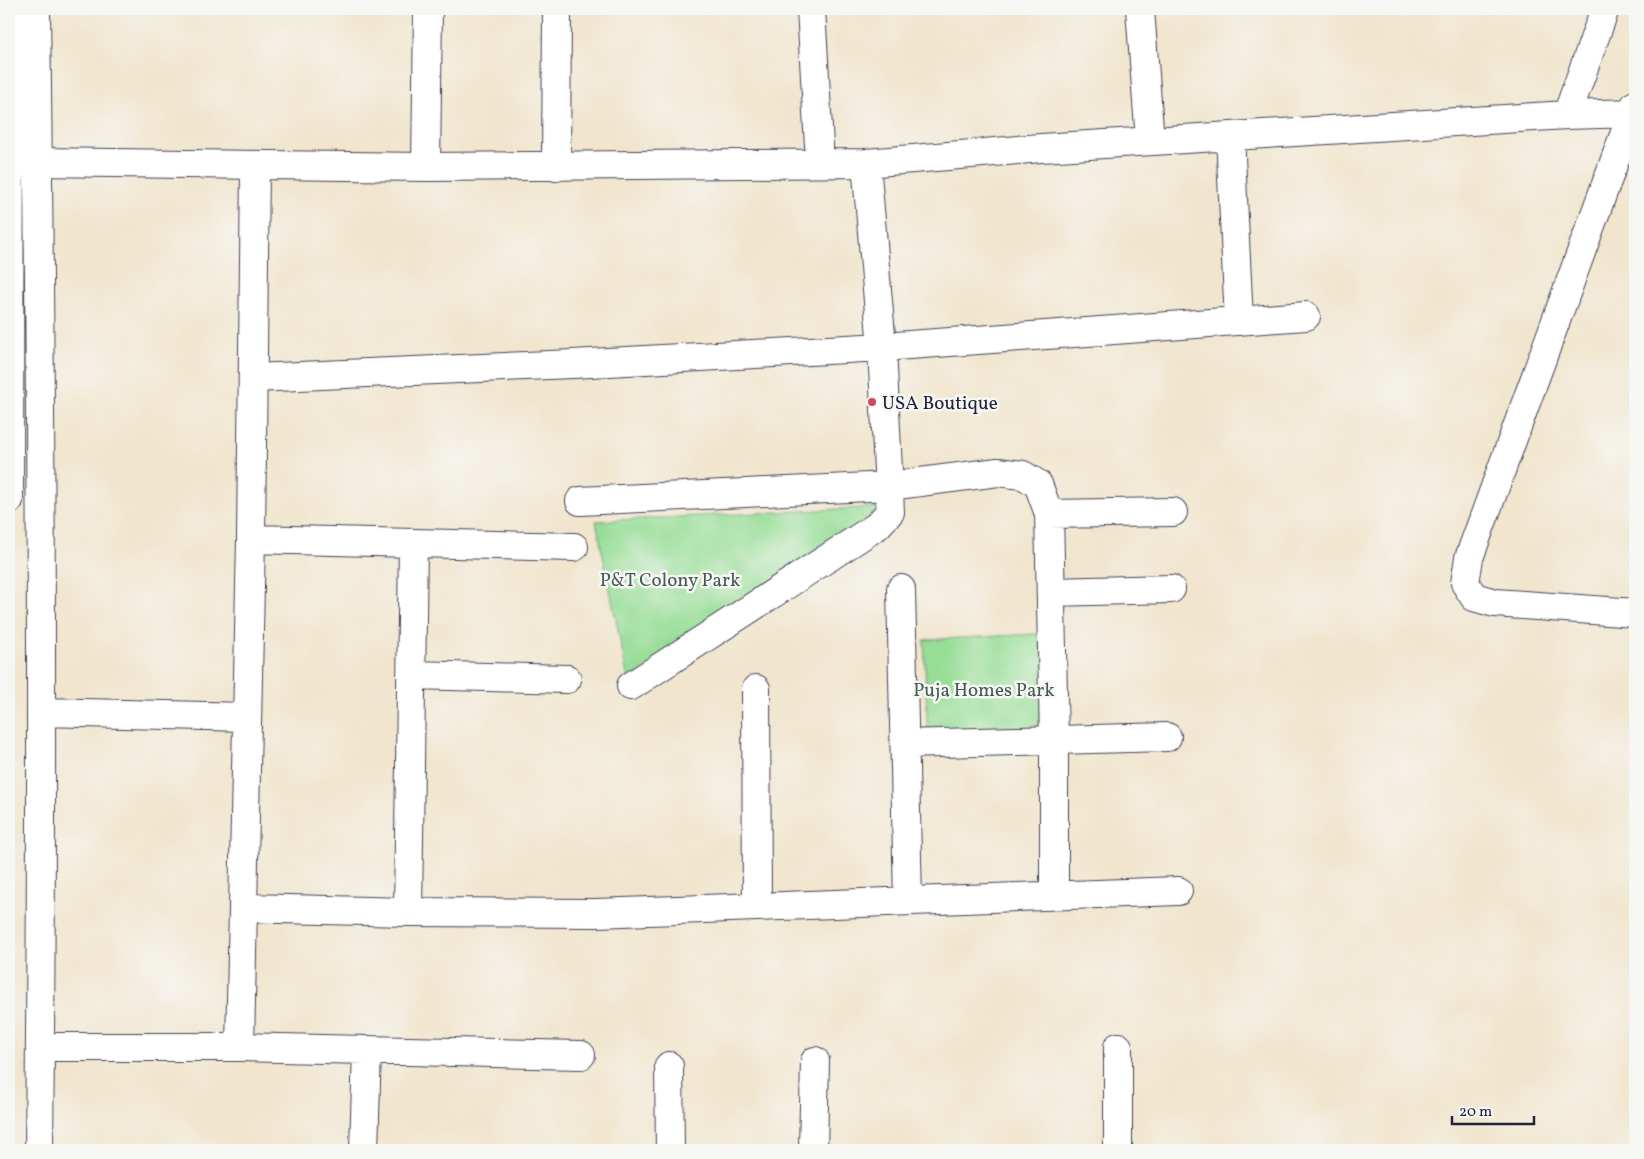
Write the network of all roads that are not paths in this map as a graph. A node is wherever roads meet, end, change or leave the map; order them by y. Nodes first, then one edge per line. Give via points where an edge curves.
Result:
1 (10, 9) edge
2 (36, 9) edge
3 (428, 9) edge
4 (557, 9) edge
5 (811, 9) edge
6 (1140, 9) edge
7 (1605, 9) edge
8 (1634, 109) edge
9 (1567, 114) junction
10 (1230, 136) junction
11 (1150, 141) junction
12 (38, 162) junction
13 (9, 163) edge
14 (820, 163) junction
15 (866, 163) junction
16 (255, 166) junction
17 (426, 167) junction
18 (556, 167) junction
19 (1306, 316) dead end
20 (1239, 321) junction
21 (882, 347) junction
22 (253, 378) junction
23 (889, 486) junction
24 (9, 500) edge
25 (580, 501) dead end
26 (1173, 512) dead end
27 (1050, 514) junction
28 (251, 539) junction
29 (413, 543) junction
30 (574, 547) dead end
31 (1171, 588) dead end
32 (901, 590) dead end
33 (1051, 592) junction
34 (1634, 608) edge
35 (411, 675) junction
36 (567, 679) dead end
37 (631, 686) dead end
38 (756, 689) dead end
39 (42, 712) junction
40 (247, 717) junction
41 (1167, 737) dead end
42 (1054, 740) junction
43 (904, 744) junction
44 (1178, 891) dead end
45 (1054, 895) junction
46 (908, 901) junction
47 (757, 906) junction
48 (243, 908) junction
49 (408, 912) junction
50 (40, 1047) junction
51 (240, 1047) junction
52 (1118, 1047) dead end
53 (367, 1050) junction
54 (581, 1055) dead end
55 (814, 1061) dead end
56 (669, 1066) dead end
57 (39, 1150) edge
58 (364, 1150) edge
59 (670, 1150) edge
60 (813, 1150) edge
61 (1118, 1150) edge

1 - 13 street
2 - 12 street
3 - 17 street
4 - 18 street
5 - 14 street
6 - 11 street
7 - 9 street
8 - 9 street
8 - 34 street via 1469,558 1465,583 1474,597 1495,603
9 - 10 street
10 - 11 street
10 - 20 street
11 - 15 street
12 - 13 street
12 - 16 street
12 - 39 street
13 - 24 street
14 - 15 street
14 - 18 street
15 - 21 street
16 - 17 street
16 - 22 street
17 - 18 street
19 - 20 street
20 - 21 street
21 - 22 street
21 - 23 street
22 - 28 street
23 - 25 street
23 - 27 street via 998,472 1023,475 1038,484
23 - 37 street via 890,512 877,526
26 - 27 street
27 - 33 street
28 - 29 street
28 - 40 street
29 - 30 street
29 - 35 street
31 - 33 street
32 - 43 street
33 - 42 street
35 - 36 street
35 - 49 street
38 - 47 street
39 - 40 street
39 - 50 street
40 - 48 street
41 - 42 street
42 - 43 street
42 - 45 street
43 - 46 street
44 - 45 street
45 - 46 street
46 - 47 street
47 - 49 street via 607,912
48 - 49 street
48 - 51 street
50 - 51 street
50 - 57 street
51 - 53 street
52 - 61 street
53 - 54 street
53 - 58 street
55 - 60 street
56 - 59 street

